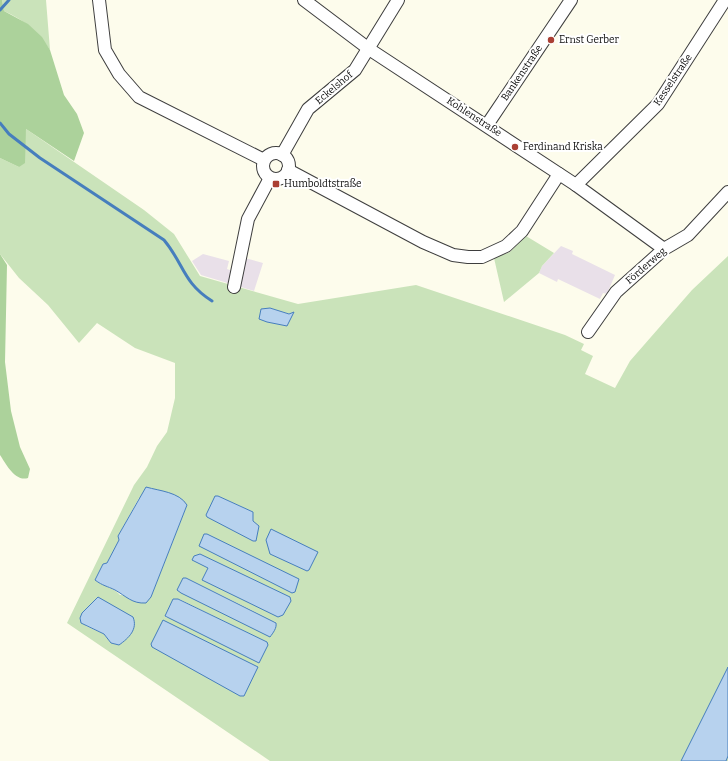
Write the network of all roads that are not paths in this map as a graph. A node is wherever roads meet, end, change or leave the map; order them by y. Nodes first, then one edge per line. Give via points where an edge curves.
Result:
1 (99, 0) edge
2 (304, 0) edge
3 (398, 0) edge
4 (571, 0) edge
5 (725, 0) edge
6 (368, 49) junction
7 (487, 125) junction
8 (282, 155) junction
9 (264, 160) junction
10 (288, 170) junction
11 (559, 174) junction
12 (270, 178) junction
13 (576, 185) junction
14 (728, 192) edge
15 (664, 249) junction
16 (234, 287) dead end
17 (588, 332) dead end

1 - 9 street via 105,50 119,74 139,97
2 - 6 street, Kohlenstraße
3 - 6 street, Eckelshof
4 - 7 street, Bankenstraße
5 - 13 street, Kesselstraße via 658,104
6 - 7 street, Kohlenstraße
6 - 8 street, Eckelshof via 355,70 308,109
7 - 11 street, Kohlenstraße
8 - 9 street via 270,154
8 - 10 street via 288,161
9 - 12 street via 263,168
10 - 11 street via 423,242 453,255 468,257 482,257 506,246 522,231
10 - 12 street via 279,179
11 - 13 street, Kohlenstraße
12 - 16 street via 248,219
13 - 15 street, Kohlenstraße
14 - 15 street, Förderweg via 688,235
15 - 17 street, Förderweg via 616,292

